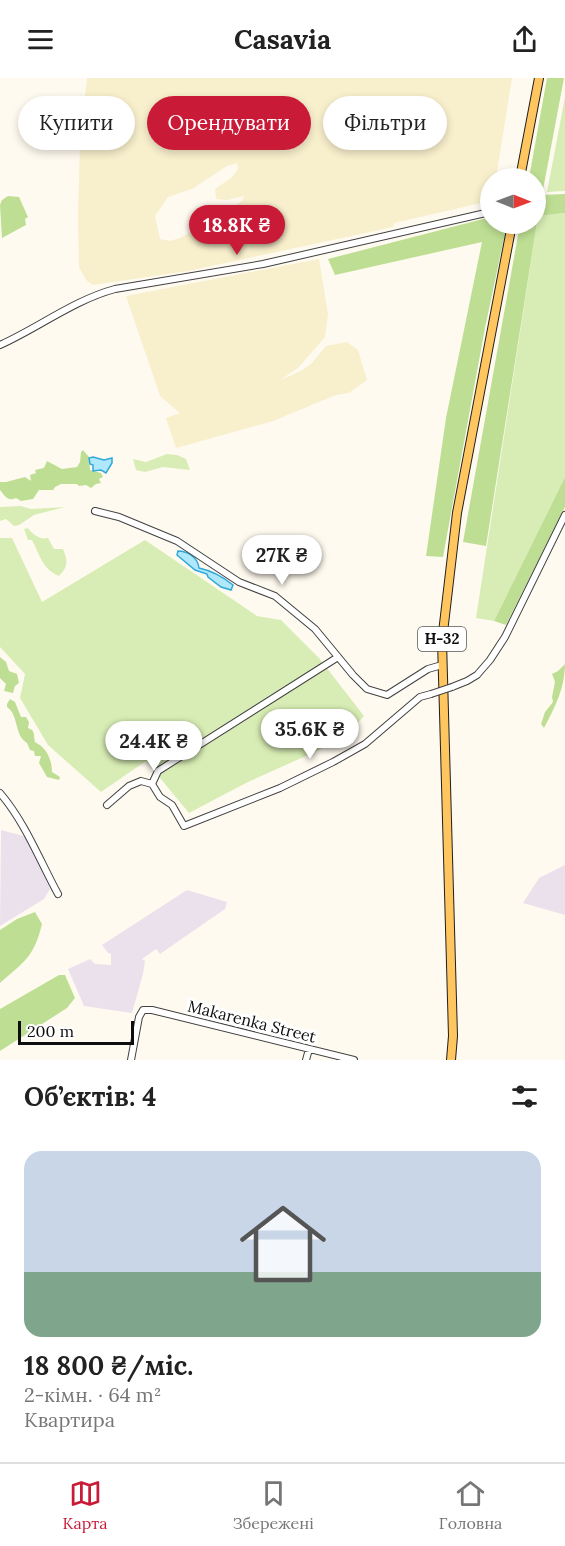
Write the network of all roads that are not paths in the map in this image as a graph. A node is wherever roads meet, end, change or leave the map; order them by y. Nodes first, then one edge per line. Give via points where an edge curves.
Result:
1 (539, 78) edge
2 (522, 168) edge
3 (480, 214) edge
4 (510, 234) edge
5 (0, 345) edge
6 (95, 511) dead end
7 (565, 515) edge
8 (338, 657) junction
9 (442, 665) junction
10 (152, 784) junction
11 (0, 793) edge
12 (107, 805) dead end
13 (58, 894) dead end
14 (309, 1049) junction
15 (130, 1060) edge
16 (306, 1060) edge
17 (354, 1060) edge
18 (451, 1060) edge

1 - 2 main road
3 - 5 street via 263,264 95,294
4 - 9 main road, Н-32 via 457,513
6 - 8 street via 177,541 239,582 274,596 315,629
7 - 10 street, bridge via 505,637 477,675 420,697 365,744 333,762 184,826 172,805 159,798
8 - 9 street via 367,689 387,695 428,669
8 - 10 street via 158,771
9 - 18 main road, Н-32
10 - 12 street via 141,781 129,786
11 - 13 street
14 - 15 street, Makarenka Street via 143,1010
14 - 16 street
14 - 17 street, Makarenka Street

